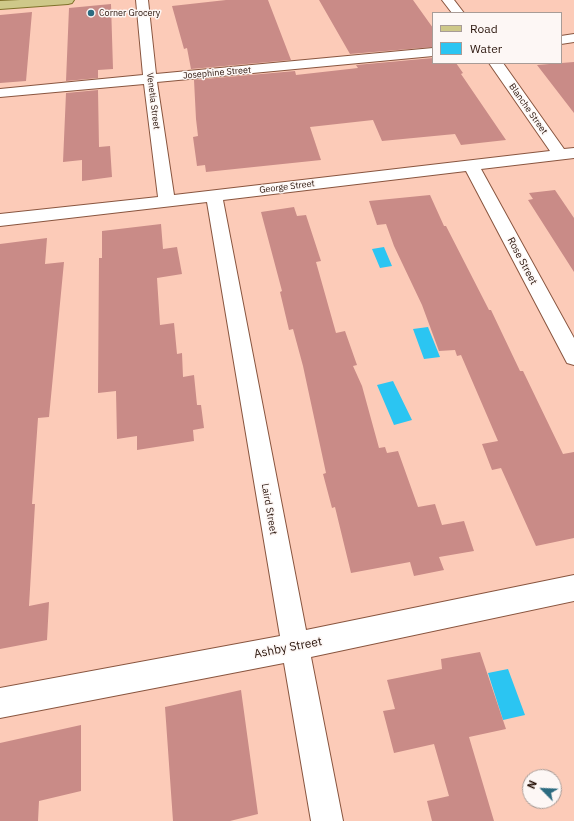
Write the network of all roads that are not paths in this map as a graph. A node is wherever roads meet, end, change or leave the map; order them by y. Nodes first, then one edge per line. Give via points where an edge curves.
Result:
1 (68, 0) edge
2 (142, 0) edge
3 (448, 0) edge
4 (0, 5) edge
5 (457, 12) edge
6 (574, 38) edge
7 (562, 40) edge
8 (432, 52) edge
9 (497, 64) edge
10 (150, 79) junction
11 (0, 93) edge
12 (567, 154) edge
13 (470, 165) junction
14 (214, 196) junction
15 (167, 202) junction
16 (0, 220) edge
17 (574, 357) edge
18 (574, 588) edge
19 (294, 647) junction
20 (0, 703) edge
21 (327, 821) edge

1 - 4 main road
2 - 10 street, Venetia Street
3 - 5 street
6 - 7 street
8 - 10 street, Josephine Street
9 - 12 street, Blanche Street
10 - 11 street, Josephine Street
10 - 15 street, Venetia Street
12 - 13 street, George Street
13 - 14 street, George Street
13 - 17 street, Rose Street
14 - 15 street, George Street
14 - 19 street, Laird Street
15 - 16 street, George Street
18 - 19 street, Ashby Street
19 - 20 street, Ashby Street
19 - 21 street, Laird Street

